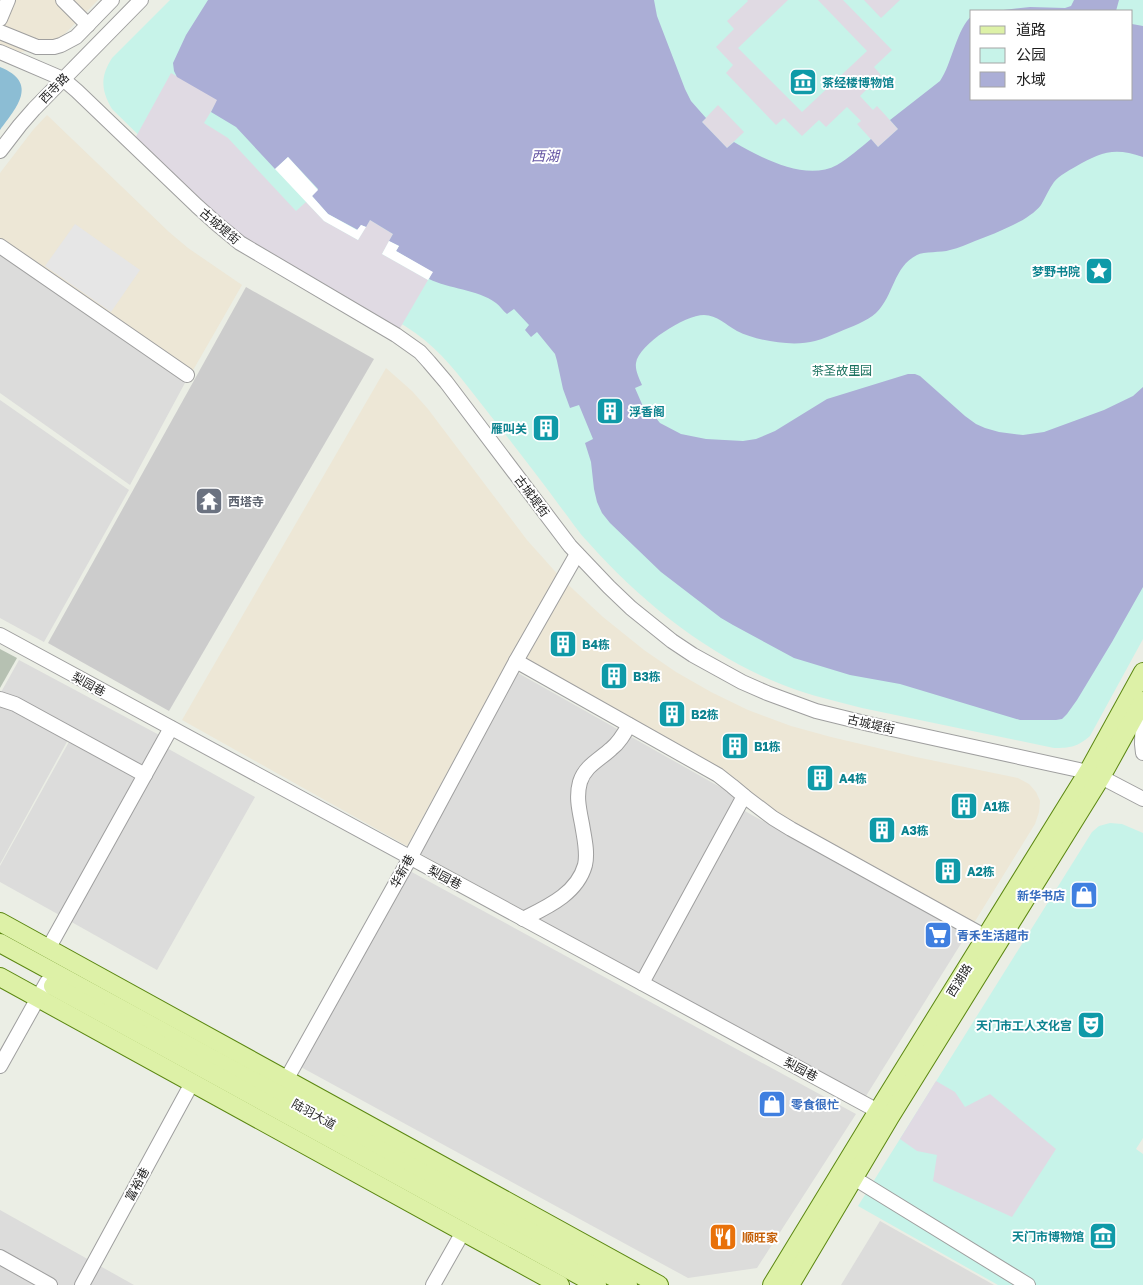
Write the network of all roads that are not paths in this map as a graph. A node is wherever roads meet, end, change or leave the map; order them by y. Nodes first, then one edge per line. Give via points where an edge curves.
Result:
1 (8, 0) edge
2 (63, 0) edge
3 (112, 0) edge
4 (141, 0) edge
5 (0, 19) edge
6 (88, 24) junction
7 (0, 32) edge
8 (0, 52) edge
9 (63, 79) junction
10 (0, 151) edge
11 (0, 246) edge
12 (188, 375) dead end
13 (577, 554) junction
14 (0, 635) edge
15 (516, 661) junction
16 (1143, 672) edge
17 (0, 699) edge
18 (1143, 701) edge
19 (629, 725) junction
20 (171, 728) junction
21 (1143, 753) edge
22 (1095, 774) junction
23 (145, 775) junction
24 (744, 796) junction
25 (1143, 800) edge
26 (410, 858) junction
27 (523, 919) junction
28 (0, 922) edge
29 (986, 936) junction
30 (0, 943) edge
31 (48, 949) junction
32 (0, 956) edge
33 (0, 977) edge
34 (47, 982) junction
35 (642, 983) junction
36 (38, 998) junction
37 (0, 1066) edge
38 (286, 1080) junction
39 (192, 1083) junction
40 (884, 1114) junction
41 (854, 1178) junction
42 (463, 1232) junction
43 (0, 1257) edge
44 (50, 1285) edge
45 (82, 1285) edge
46 (433, 1285) edge
47 (560, 1285) edge
48 (597, 1285) edge
49 (628, 1285) edge
50 (658, 1285) edge
51 (772, 1285) edge
52 (790, 1285) edge
53 (1028, 1285) edge

1 - 5 street
2 - 6 street
3 - 6 street
4 - 9 street, 西寺路
6 - 7 street via 76,38 54,47 37,46
8 - 9 street, 古城堤街
9 - 10 street, 西寺路
9 - 13 street, 古城堤街 via 240,243 420,352
11 - 12 street
13 - 15 street, 华新巷
13 - 22 street, 古城堤街 via 608,587 672,641 717,670 767,694 869,724
14 - 20 street, 梨园巷
15 - 19 street
15 - 26 street, 华新巷
16 - 22 main road, 西湖路
17 - 23 street via 16,704
18 - 21 street
18 - 22 main road, 西湖路
19 - 24 street via 718,776
19 - 27 street via 620,740 593,762 580,781 578,797 586,852 578,881 553,904
20 - 23 street
20 - 26 street, 梨园巷
22 - 25 street, 古城堤街
22 - 29 main road, 西湖路
22 - 40 main road, 西湖路
23 - 31 street
24 - 29 street via 791,829
24 - 35 street
26 - 27 street, 梨园巷
26 - 38 street, 华新巷
27 - 35 street, 梨园巷
28 - 31 main road
29 - 40 main road, 西湖路
30 - 49 main road, 陆羽大道
31 - 38 main road
32 - 34 main road, 陆羽大道
33 - 36 main road
34 - 36 street
34 - 48 main road, 陆羽大道
35 - 40 street, 梨园巷
36 - 37 street
36 - 39 main road
38 - 50 main road
39 - 42 main road
39 - 45 street, 富裕巷
40 - 41 main road, 西湖路
40 - 51 main road, 西湖路
41 - 52 main road, 西湖路
41 - 53 street
42 - 46 street
42 - 47 main road
43 - 44 street

